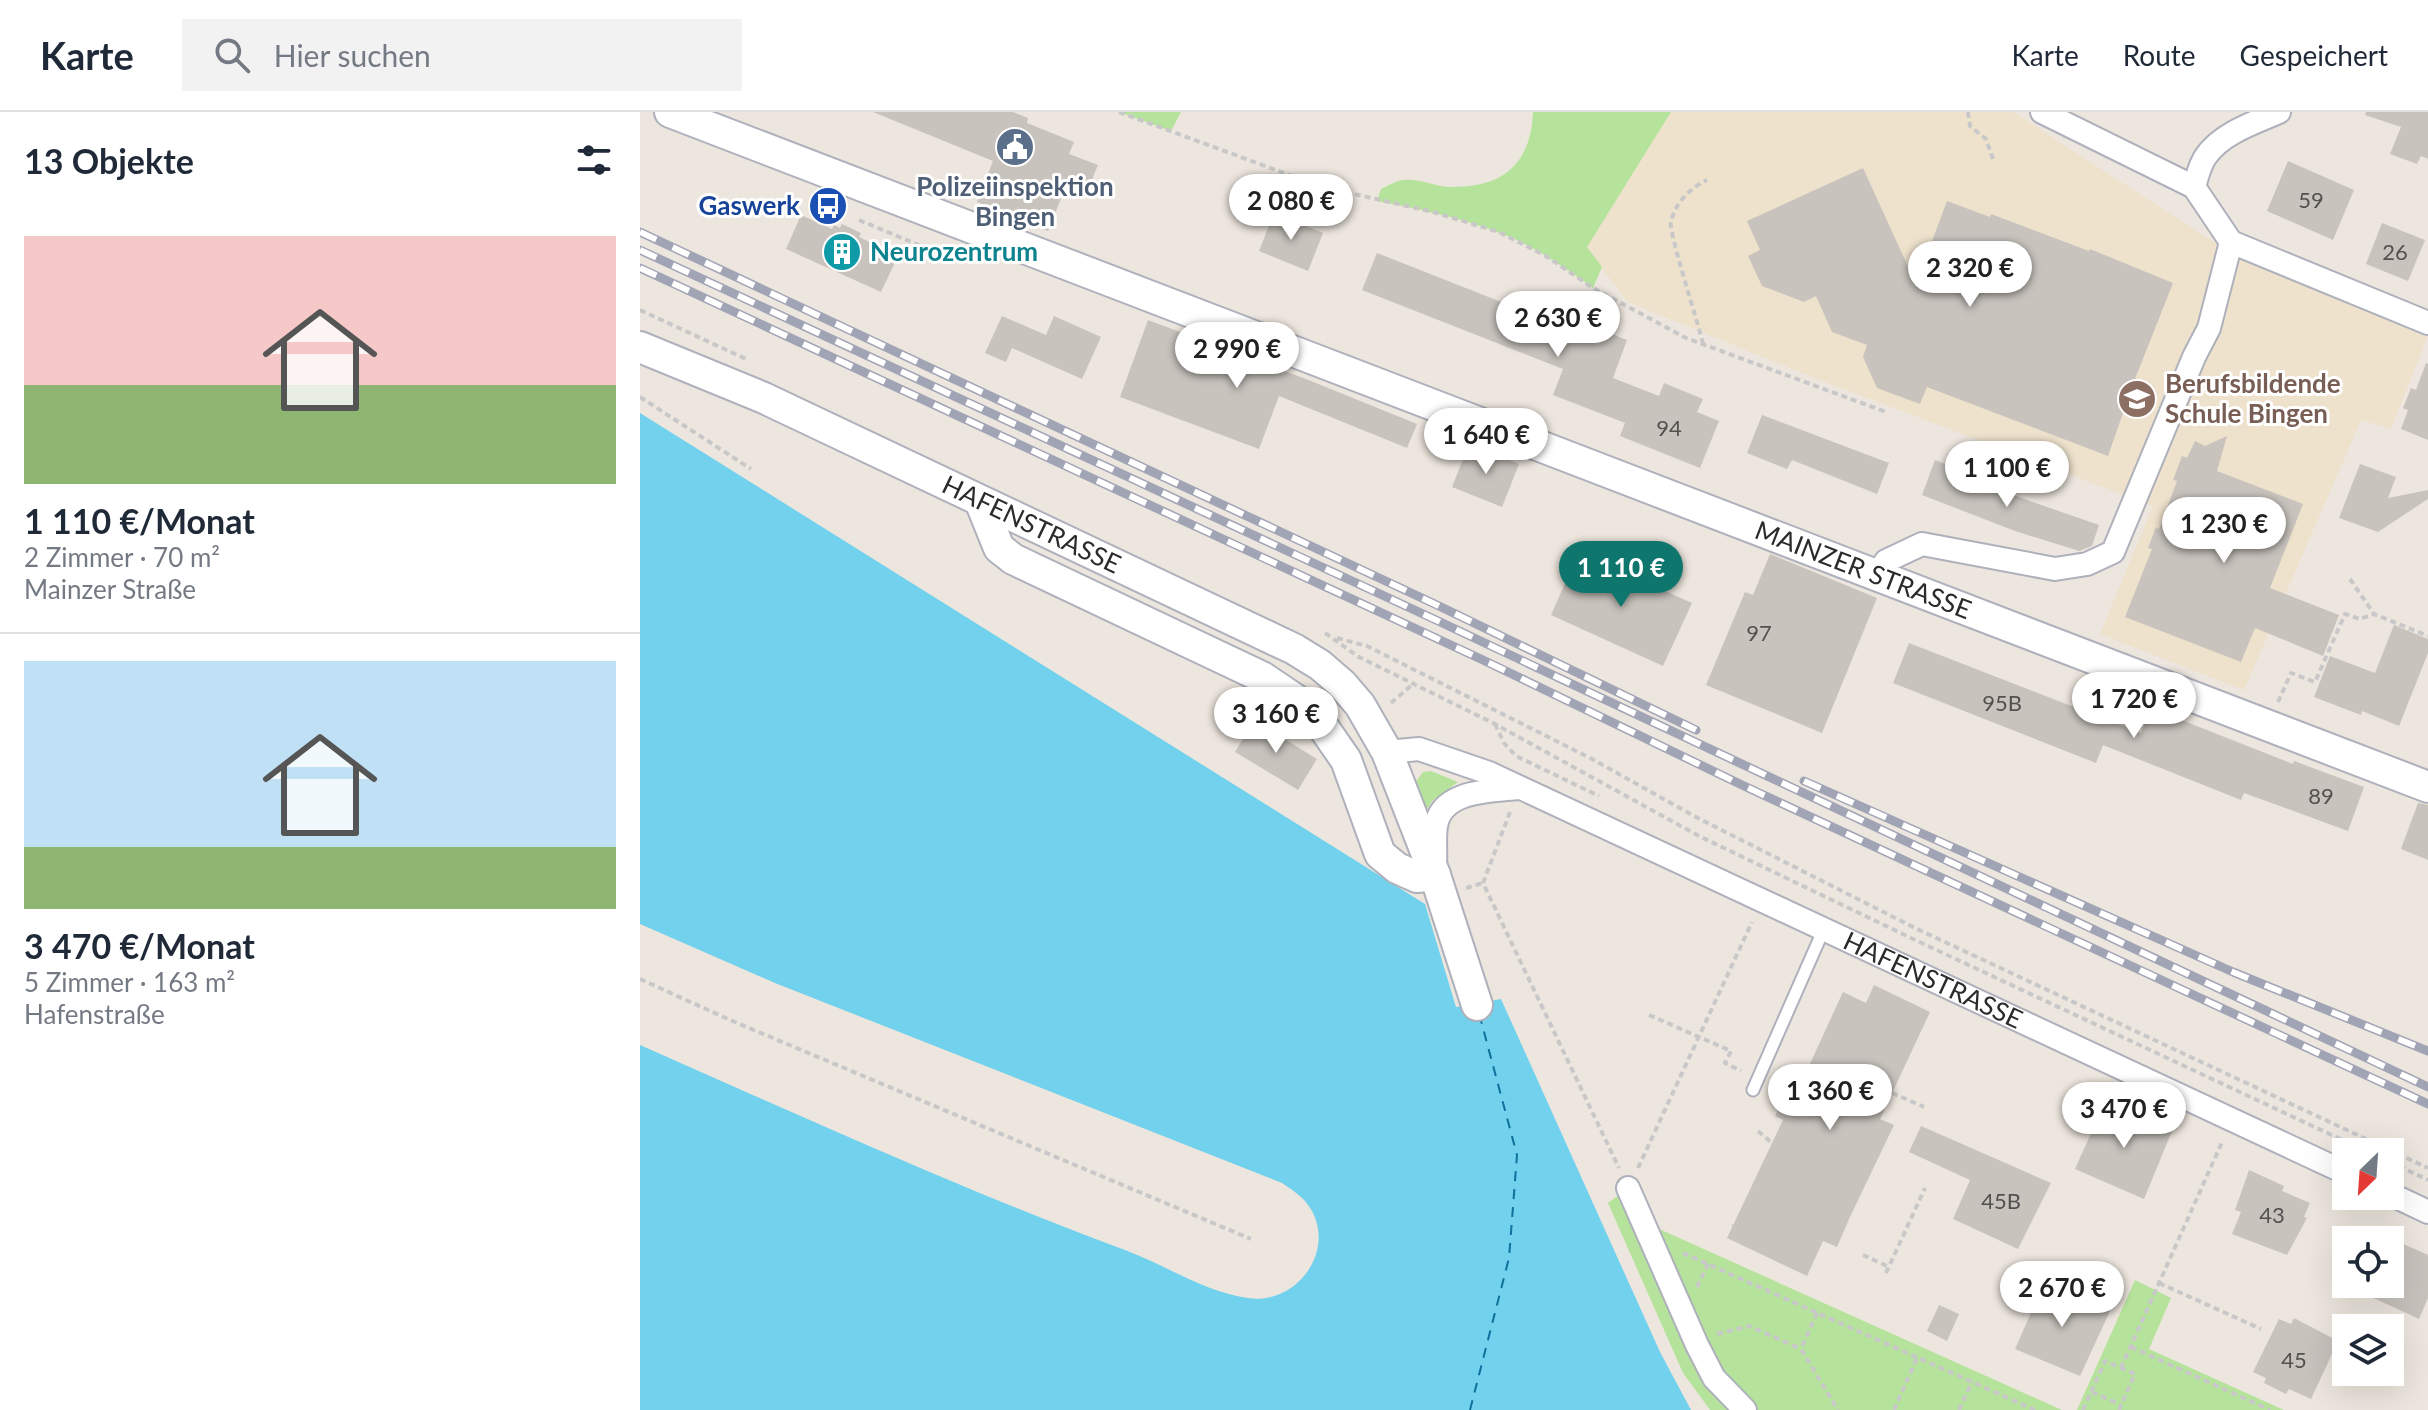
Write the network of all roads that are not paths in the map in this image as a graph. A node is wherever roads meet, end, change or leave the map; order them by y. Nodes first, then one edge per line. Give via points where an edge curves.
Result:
1 (670, 112) edge
2 (2042, 112) edge
3 (2279, 112) edge
4 (2194, 187) junction
5 (2231, 242) junction
6 (2428, 323) edge
7 (640, 347) edge
8 (980, 501) junction
9 (1875, 577) junction
10 (1387, 752) junction
11 (2428, 787) edge
12 (1519, 788) junction
13 (1435, 875) junction
14 (1823, 931) junction
15 (1477, 1005) dead end
16 (1755, 1084) road end
17 (2332, 1166) edge
18 (1628, 1188) road end
19 (2404, 1201) edge
20 (2428, 1212) edge
21 (1745, 1410) edge

1 - 9 main road, MAINZER STRASSE
2 - 4 street
3 - 4 street via 2212,149
4 - 5 street
5 - 6 street
5 - 9 street via 2209,328 2113,552 2087,564 2055,569 1922,544 1886,561
7 - 8 main road, HAFENSTRASSE via 764,398
8 - 10 main road, HAFENSTRASSE via 1307,657 1360,705
8 - 13 main road via 999,548 1013,559 1262,677 1302,704 1346,760 1380,854 1417,877
9 - 11 main road, MAINZER STRASSE
10 - 12 street, HAFENSTRASSE via 1419,749
10 - 13 main road, HAFENSTRASSE
12 - 13 street, HAFENSTRASSE via 1464,795 1447,807 1436,823
12 - 14 street, HAFENSTRASSE
13 - 15 main road, HAFENSTRASSE
14 - 16 lane
14 - 17 street, HAFENSTRASSE
18 - 21 street via 1714,1378
19 - 20 street

